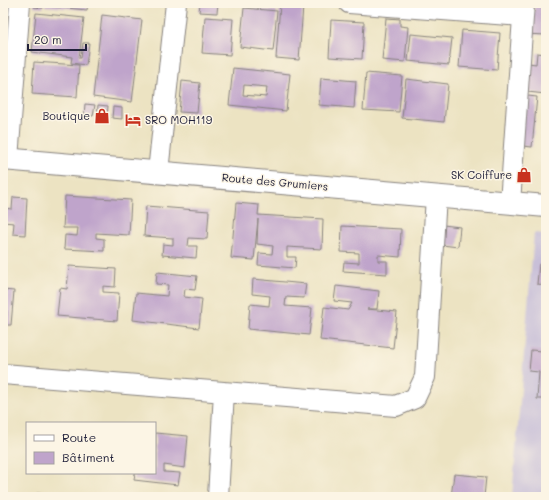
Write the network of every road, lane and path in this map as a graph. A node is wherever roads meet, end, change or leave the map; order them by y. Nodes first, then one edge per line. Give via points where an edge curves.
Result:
1 (20, 3) edge
2 (176, 3) edge
3 (349, 3) edge
4 (523, 9) edge
5 (6, 159) edge
6 (158, 172) junction
7 (436, 196) junction
8 (510, 203) junction
9 (546, 206) edge
10 (3, 374) edge
11 (224, 392) junction
12 (218, 497) edge

1 - 5 street
2 - 6 street
3 - 4 street
4 - 8 street
5 - 6 main road, Route des Grumiers
6 - 7 main road, Route des Grumiers
7 - 8 main road, Route des Grumiers
7 - 11 street via 425,377 415,398 396,406
8 - 9 main road, Route des Grumiers
10 - 11 street
11 - 12 street

